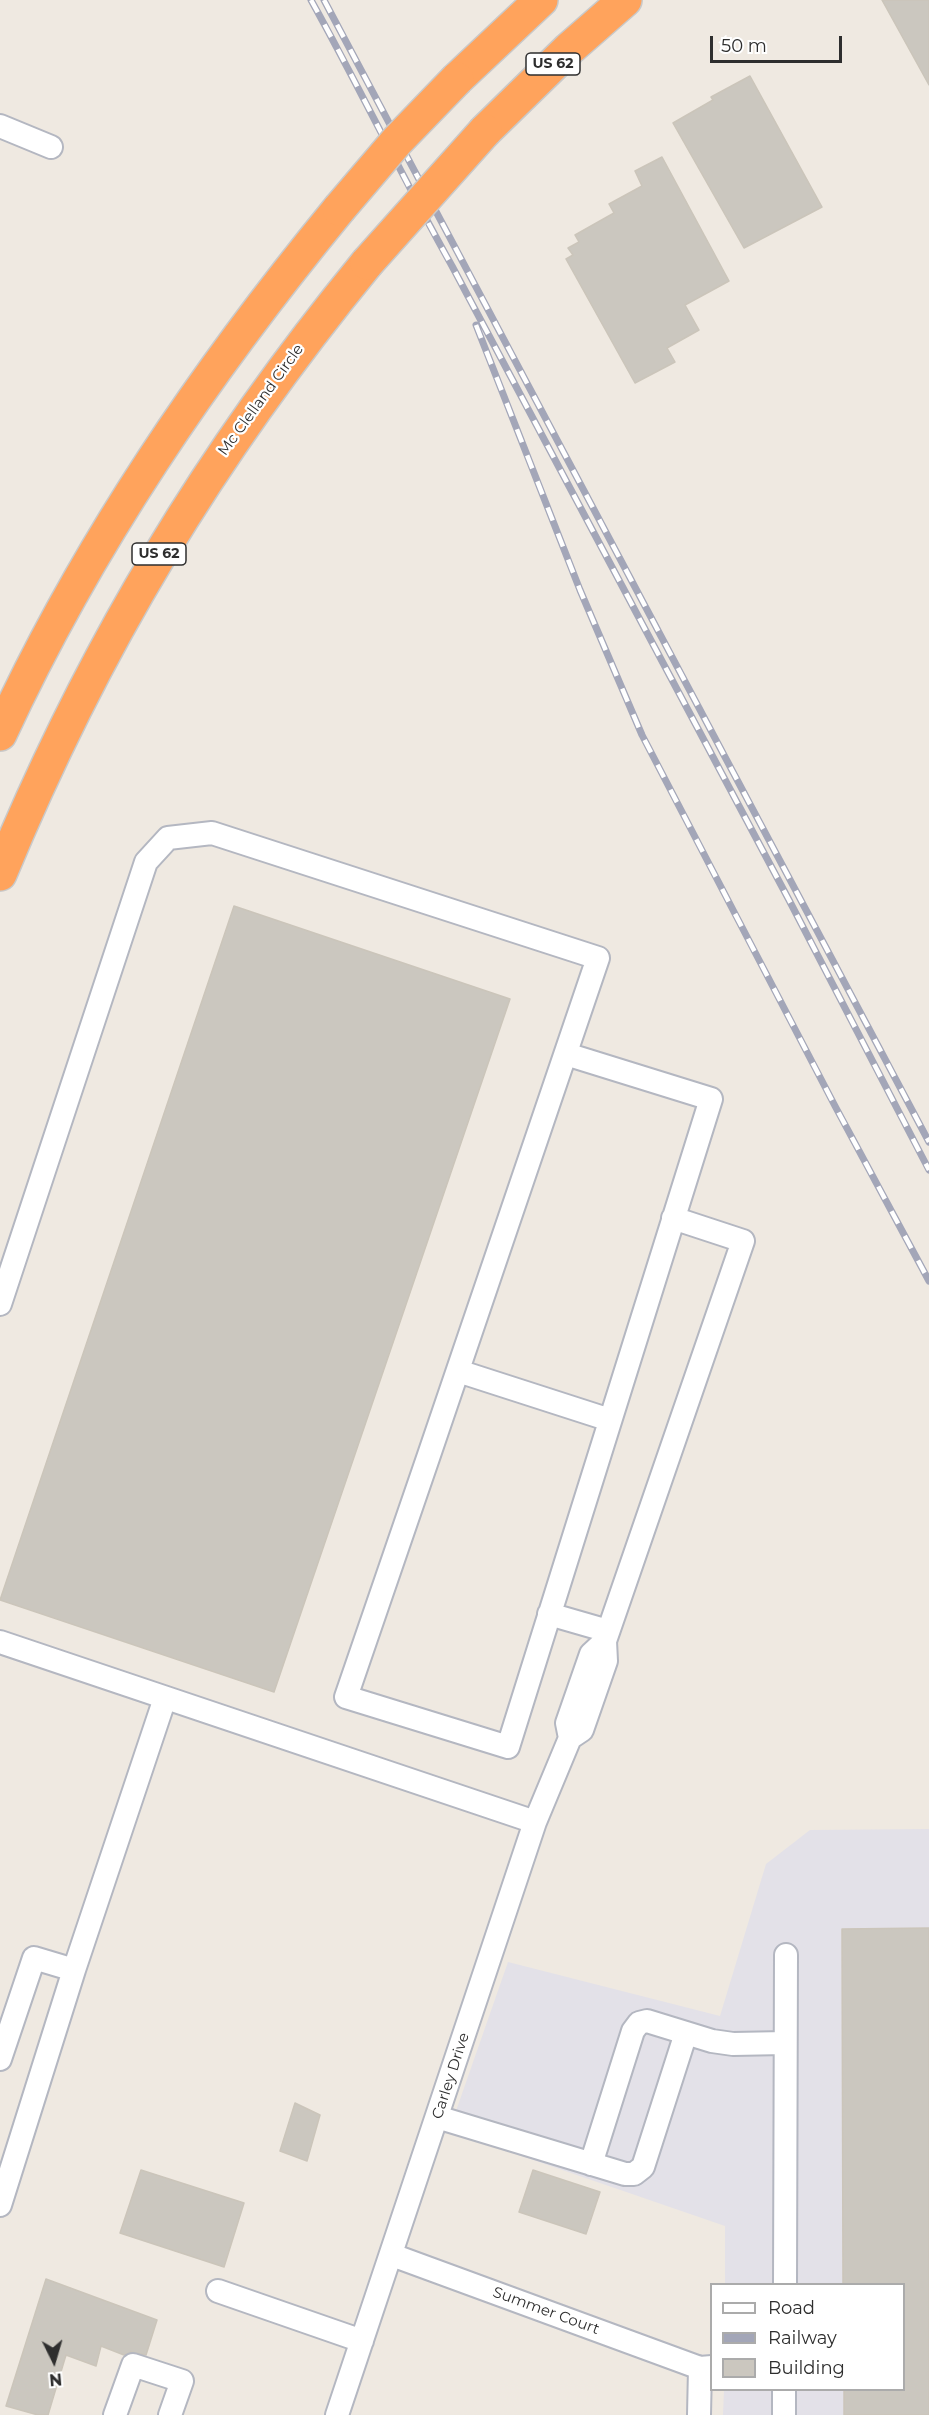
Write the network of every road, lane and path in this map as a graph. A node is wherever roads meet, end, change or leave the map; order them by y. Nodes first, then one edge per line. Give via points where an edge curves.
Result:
1 (541, 0) edge
2 (625, 0) edge
3 (0, 126) edge
4 (51, 147) dead end
5 (0, 734) edge
6 (0, 874) edge
7 (566, 1054) junction
8 (674, 1218) junction
9 (0, 1304) edge
10 (458, 1371) junction
11 (610, 1420) junction
12 (549, 1614) junction
13 (606, 1636) junction
14 (0, 1642) edge
15 (165, 1698) junction
16 (535, 1822) junction
17 (786, 1955) dead end
18 (74, 1970) junction
19 (686, 2033) junction
20 (785, 2043) junction
21 (0, 2059) edge
22 (437, 2117) junction
23 (591, 2164) junction
24 (4, 2176) edge
25 (0, 2205) edge
26 (392, 2255) junction
27 (785, 2283) edge
28 (218, 2291) dead end
29 (362, 2341) junction
30 (706, 2368) edge
31 (784, 2391) edge
32 (115, 2415) edge
33 (170, 2415) edge
34 (336, 2415) edge
35 (699, 2415) edge
36 (784, 2415) edge

1 - 5 highway, bridge via 397,141 239,333 142,473 70,597
2 - 6 highway, Mc Clelland Circle / US 62, bridge via 485,131 367,263 268,388 184,511 97,663
3 - 4 street
7 - 8 street via 711,1099
7 - 9 street via 598,958 212,833 168,838 146,862
7 - 10 street
8 - 11 street
8 - 13 street, Carley Drive via 743,1241
10 - 11 street
10 - 12 street via 346,1697 508,1747
11 - 12 street
12 - 13 street
13 - 16 street, Carley Drive via 606,1661 582,1730 570,1738
14 - 15 street
15 - 16 street
15 - 18 street
16 - 22 street, Carley Drive
17 - 20 street
18 - 21 street via 34,1958
18 - 24 street
19 - 20 street via 732,2044
19 - 23 street via 643,2167 634,2174 625,2174
19 - 23 street via 647,2021 639,2023 633,2031
20 - 27 street
22 - 23 street
22 - 26 street, Carley Drive
24 - 25 street
26 - 29 street, Carley Drive
26 - 30 street, Summer Court
28 - 29 street
29 - 34 street, Carley Drive
30 - 35 street
31 - 36 street
32 - 33 street via 134,2365 182,2381

